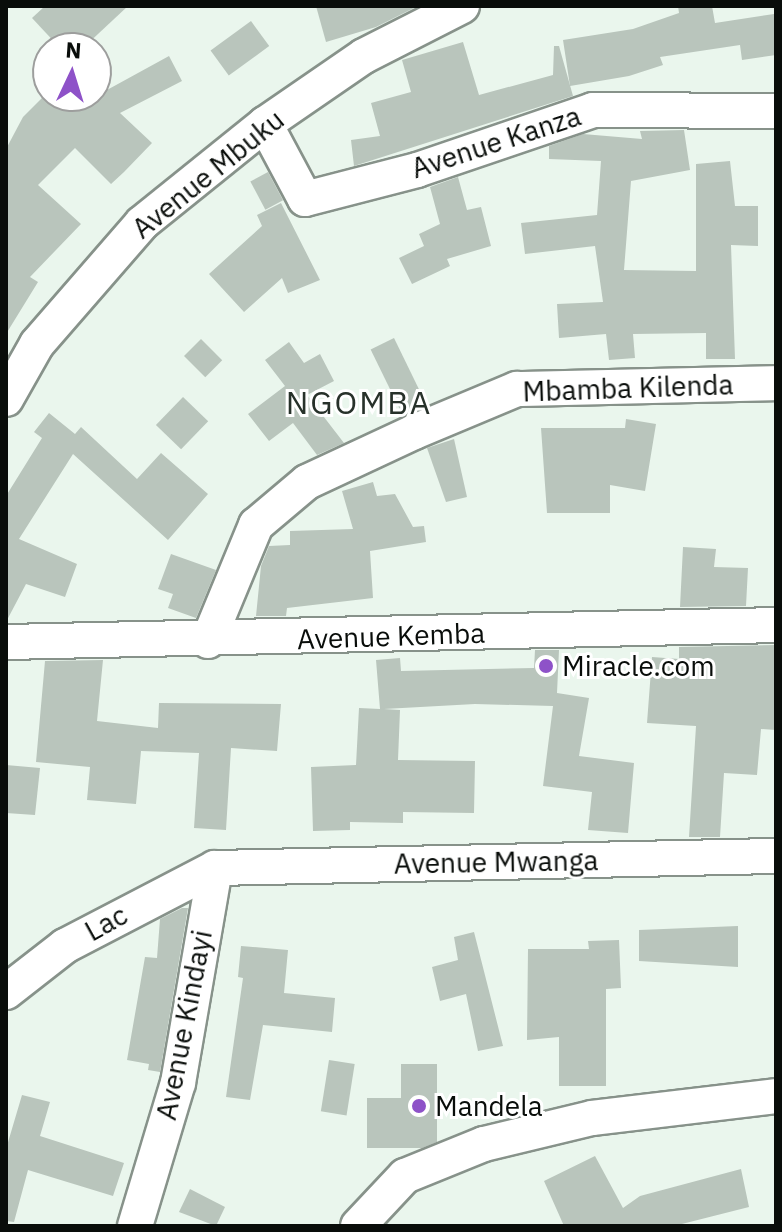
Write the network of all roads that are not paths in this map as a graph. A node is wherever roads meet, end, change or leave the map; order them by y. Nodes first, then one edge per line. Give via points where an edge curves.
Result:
1 (462, 6) edge
2 (776, 111) edge
3 (265, 124) junction
4 (776, 383) edge
5 (6, 399) edge
6 (776, 625) edge
7 (208, 641) junction
8 (6, 642) edge
9 (776, 856) edge
10 (215, 868) junction
11 (6, 992) edge
12 (776, 1096) edge
13 (135, 1226) edge
14 (358, 1226) edge

1 - 3 street, Avenue Mbuku via 364,56
2 - 3 street, Avenue Kanza via 593,110 417,170 305,199
3 - 5 street, Avenue Mbuku via 142,223 37,344
4 - 7 street, Mbamba Kilenda via 517,389 414,432 307,482 256,525
6 - 7 street, Avenue Kemba
7 - 8 street, Avenue Kemba
9 - 10 street, Avenue Mwanga
10 - 11 street, Lac via 65,946
10 - 13 street, Avenue Kindayi via 178,1083
12 - 14 street via 592,1118 484,1144 405,1176

